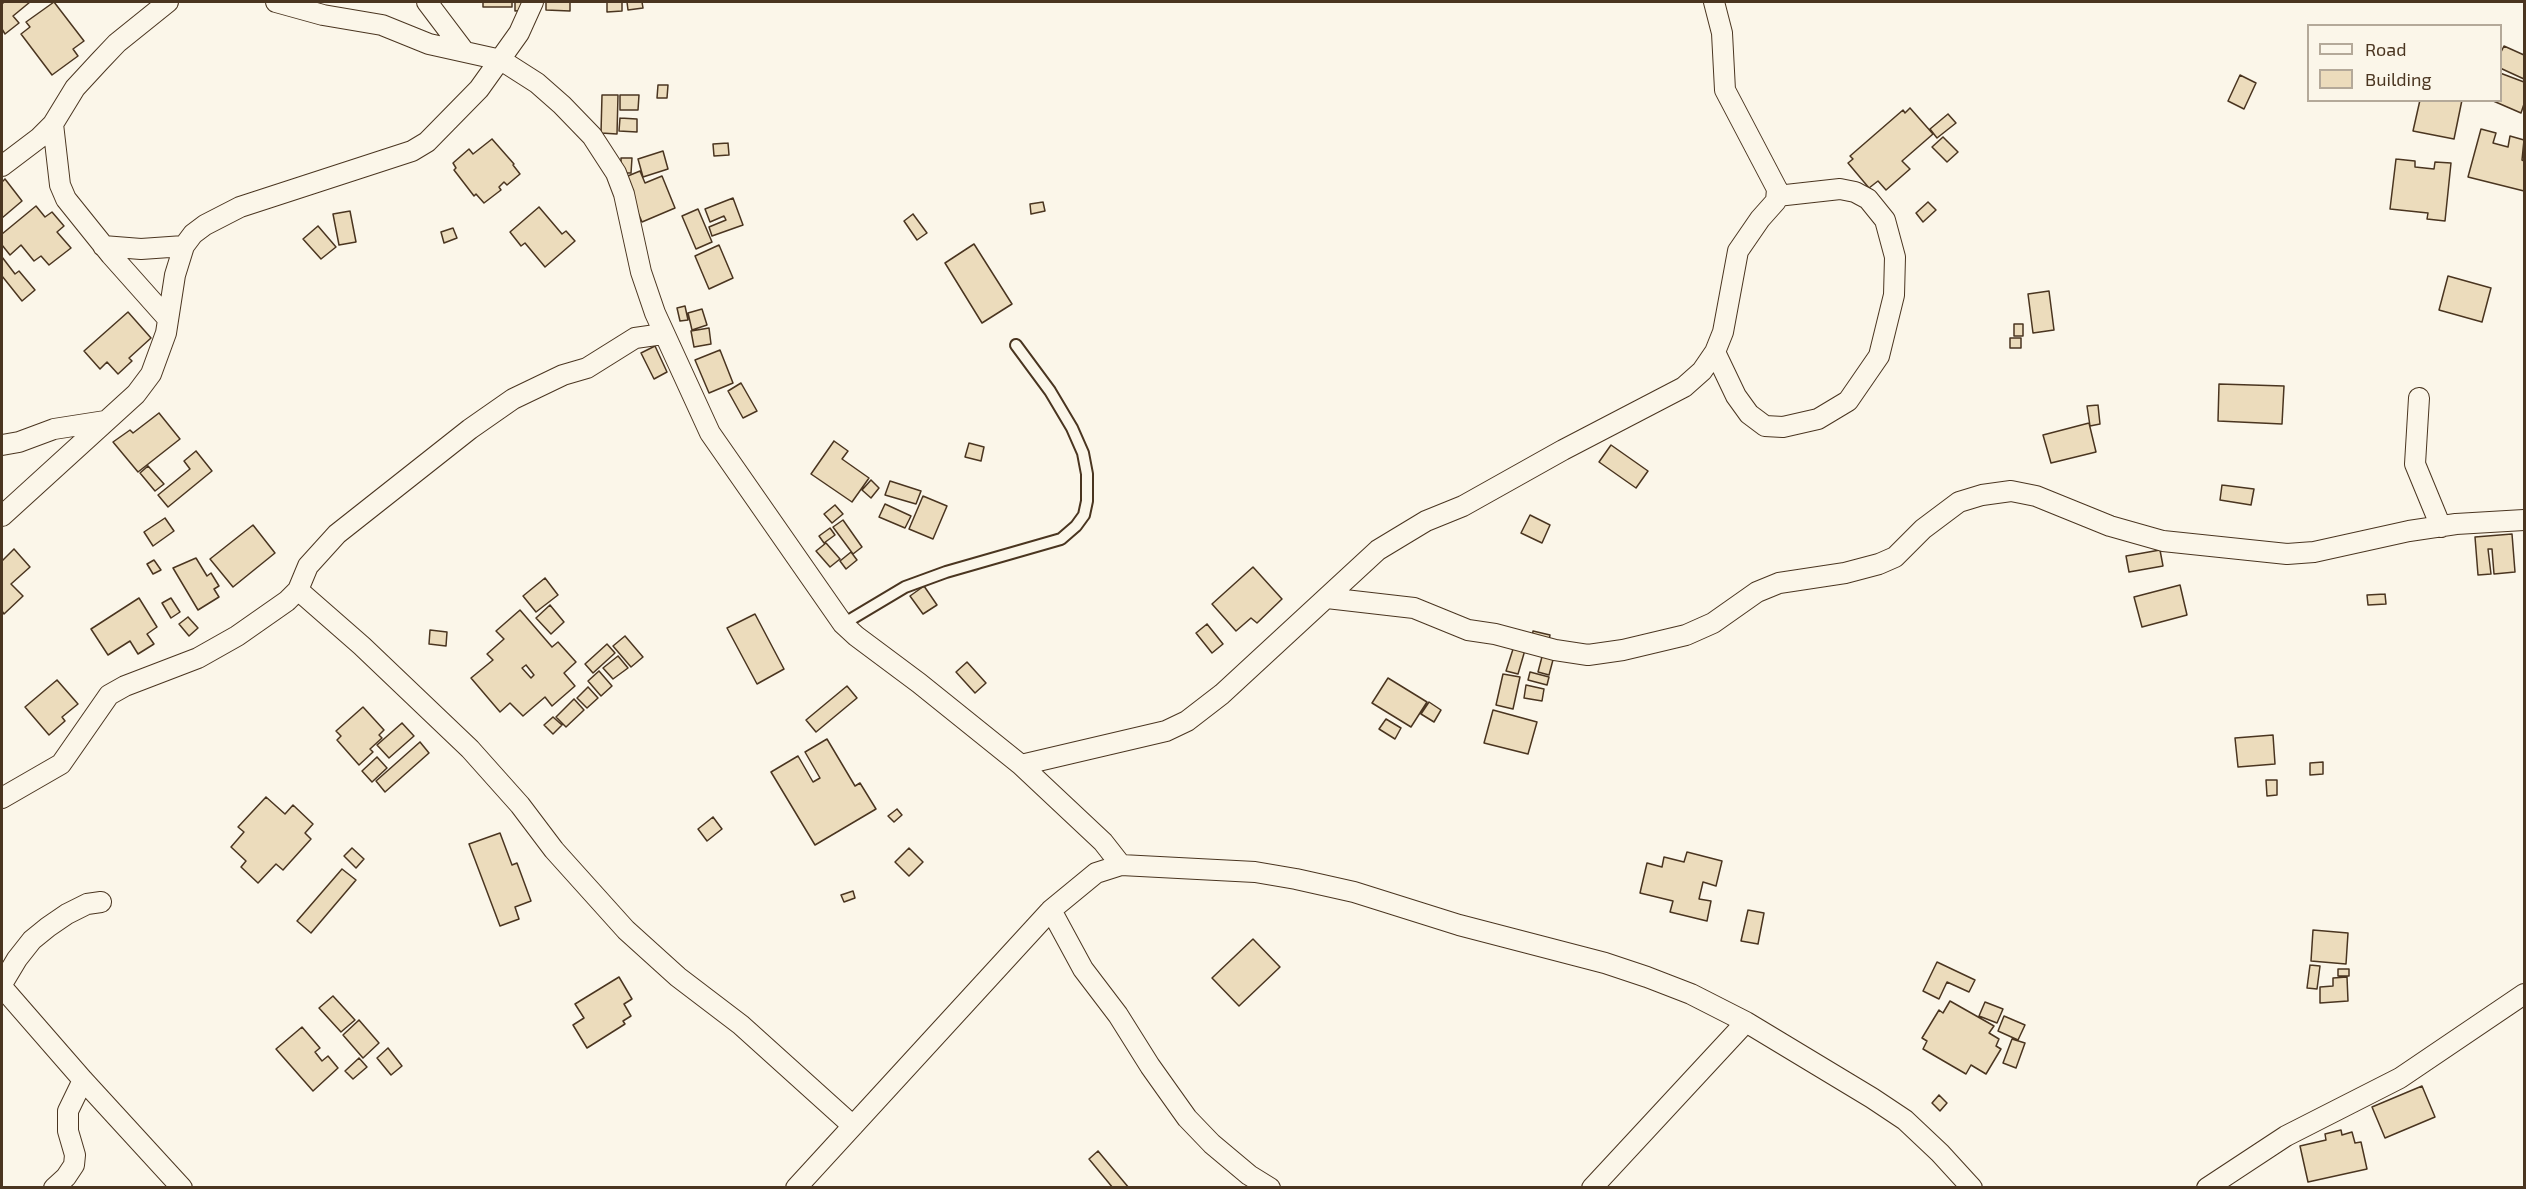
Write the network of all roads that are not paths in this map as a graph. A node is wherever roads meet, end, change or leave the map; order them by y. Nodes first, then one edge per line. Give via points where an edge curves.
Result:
1 (168, 2) edge
2 (276, 2) edge
3 (427, 2) edge
4 (533, 2) edge
5 (1714, 2) edge
6 (464, 51) junction
7 (501, 60) junction
8 (53, 124) junction
9 (2, 166) edge
10 (1777, 196) junction
11 (103, 246) junction
12 (184, 246) junction
13 (168, 319) junction
14 (663, 334) junction
15 (1016, 345) dead end
16 (1714, 352) junction
17 (2419, 398) dead end
18 (105, 421) junction
19 (2, 445) edge
20 (2, 516) edge
21 (2524, 520) edge
22 (2441, 527) junction
23 (298, 590) junction
24 (1327, 598) junction
25 (843, 624) junction
26 (1021, 765) junction
27 (2, 798) edge
28 (1121, 865) junction
29 (101, 902) dead end
30 (1051, 910) junction
31 (2, 986) edge
32 (2524, 994) edge
33 (1746, 1022) junction
34 (83, 1080) junction
35 (853, 1126) junction
36 (54, 1188) edge
37 (182, 1188) edge
38 (796, 1188) edge
39 (1270, 1188) edge
40 (1592, 1188) edge
41 (1972, 1188) edge
42 (2207, 1188) edge

1 - 8 street via 117,43 75,88
2 - 6 street via 382,25 429,44
3 - 6 street
4 - 7 street
5 - 10 street via 1722,33 1725,90 1770,174
6 - 7 street
7 - 12 street via 462,110 412,151 240,207 193,234
7 - 14 street via 562,105 609,158 621,184 641,272
8 - 9 street
8 - 11 street via 60,185 66,199
10 - 16 street via 1738,250 1724,332
10 - 16 street via 1840,189 1855,192 1868,199 1885,220 1895,257 1895,276 1879,356 1848,401 1818,419 1783,427 1765,426 1749,414
11 - 12 street
11 - 13 street
12 - 13 street
13 - 18 street via 151,374 136,394
14 - 23 street via 635,338 587,368 513,399 337,534 308,566
14 - 25 street via 710,434
15 - 25 lane via 1050,391 1083,453 1087,474 1084,515 1061,539 905,587
16 - 24 street via 1702,371 1684,387 1463,506 1426,521 1378,550
17 - 22 street via 2415,464
18 - 19 street via 54,429
18 - 20 street
21 - 22 street
22 - 24 street via 2287,554 2163,541 2110,526 2036,496 2011,491 1982,495 1959,502 1895,557 1879,564 1779,583 1686,635 1588,655 1457,627 1414,608
23 - 27 street via 288,601 198,658 109,695 61,764
23 - 35 street via 470,749 626,930 678,977 741,1025
24 - 26 street via 1222,694 1182,724
25 - 26 street
26 - 28 street via 1103,842
28 - 30 street via 1096,873
28 - 33 street via 1255,872 1354,892 1459,925 1605,963 1690,994
29 - 31 street via 67,914 32,940
30 - 35 street
30 - 39 street via 1083,969 1187,1118 1212,1144
31 - 34 street
32 - 42 street via 2400,1078 2286,1136
33 - 40 street
33 - 41 street via 1905,1120
34 - 36 street via 68,1111 74,1165
34 - 37 street
35 - 38 street

